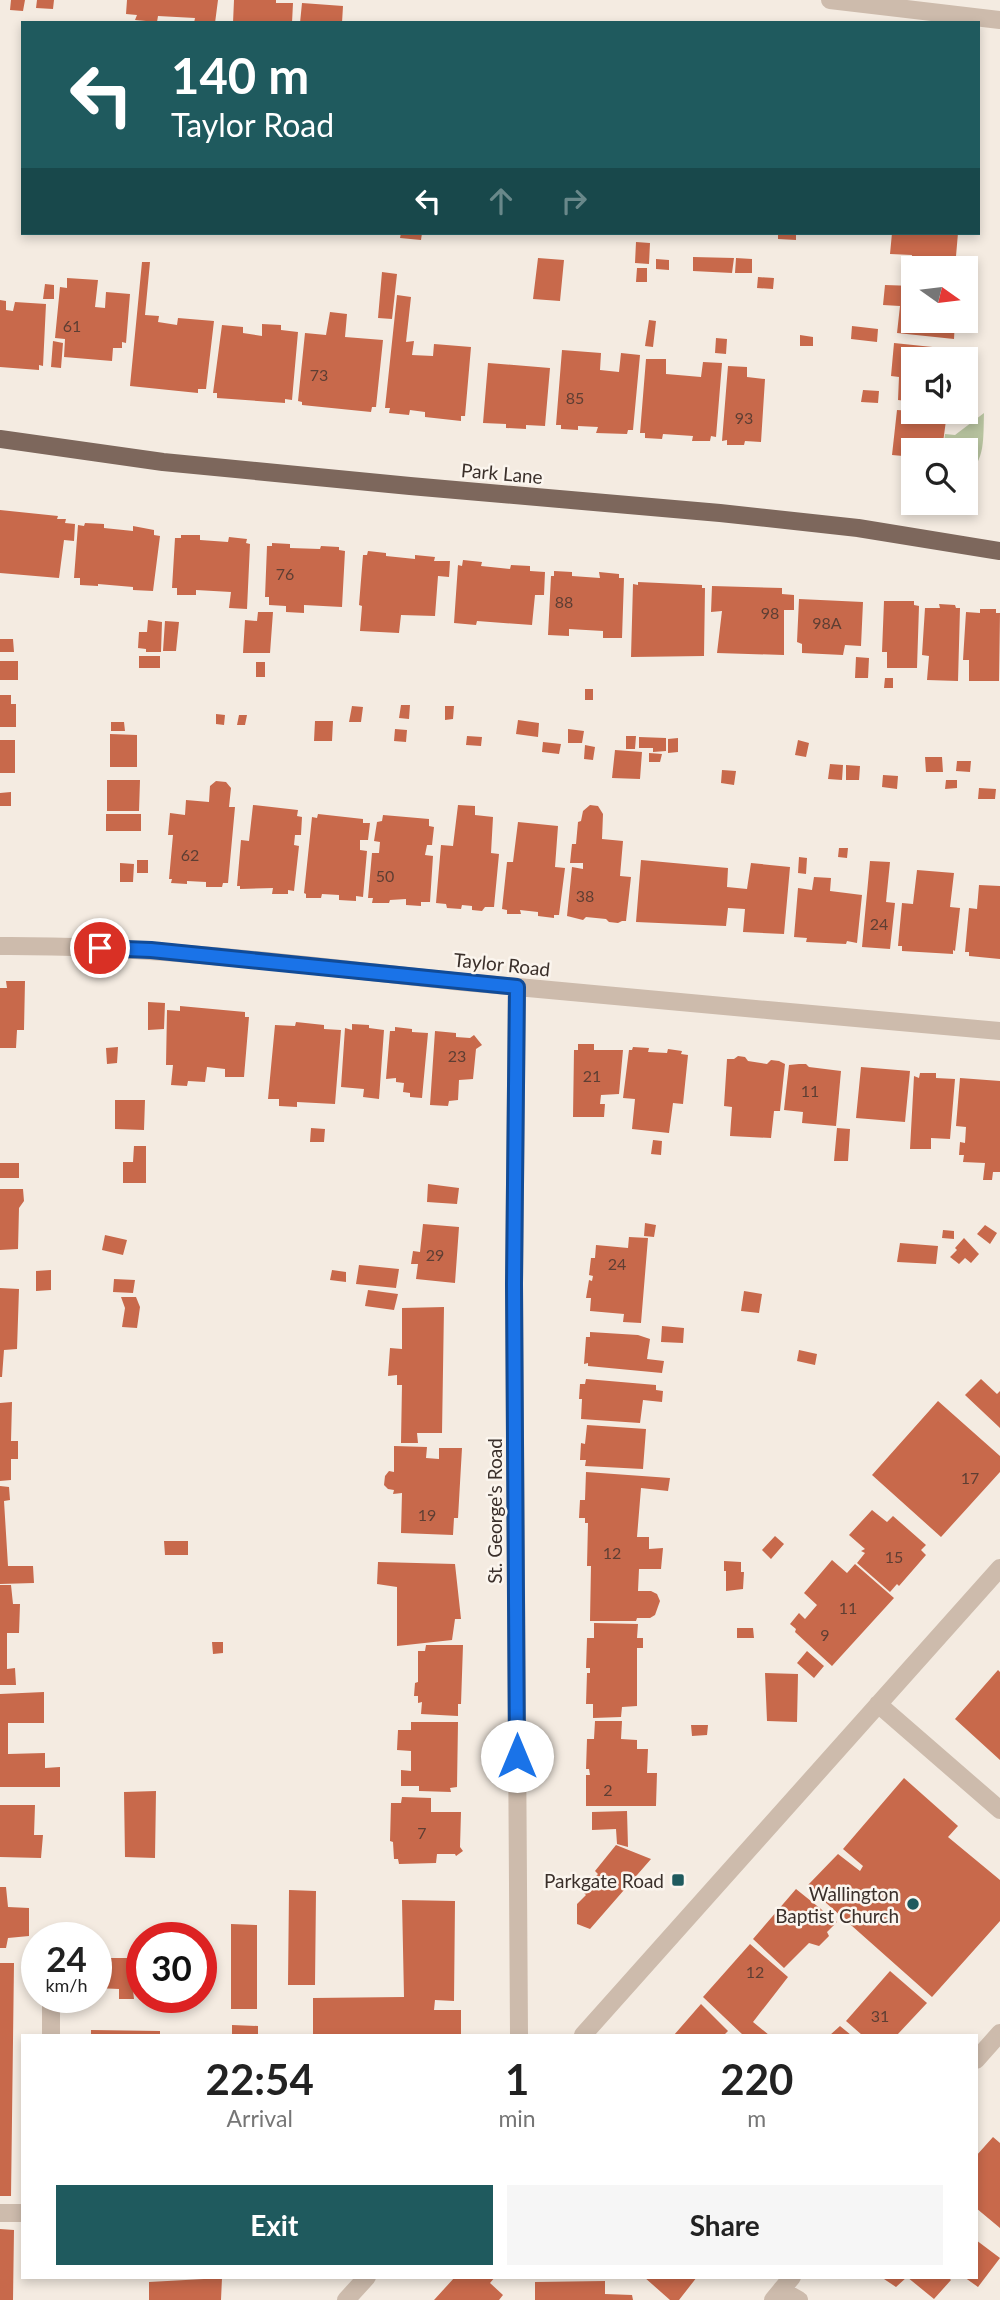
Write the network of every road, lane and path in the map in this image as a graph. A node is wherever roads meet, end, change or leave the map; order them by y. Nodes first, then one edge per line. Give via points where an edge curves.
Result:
1 (830, 0) edge
2 (1000, 20) edge
3 (0, 439) edge
4 (1000, 551) edge
5 (0, 946) edge
6 (517, 987) junction
7 (1000, 1031) edge
8 (1000, 1568) edge
9 (878, 1704) junction
10 (1000, 1810) edge
11 (51, 2013) edge
12 (1000, 2033) edge
13 (51, 2034) edge
14 (519, 2034) edge
15 (584, 2034) edge
16 (978, 2058) edge
17 (21, 2213) edge
18 (0, 2214) edge
19 (365, 2279) edge
20 (782, 2289) edge
21 (346, 2300) edge
22 (799, 2300) edge

1 - 2 street
3 - 4 main road, Park Lane via 163,462 858,528
5 - 6 street, Taylor Road via 151,950
6 - 7 street, Taylor Road
6 - 14 street, St. George's Road via 514,1298
8 - 9 street
9 - 10 street
9 - 15 street
11 - 13 street
12 - 16 street
17 - 18 street
19 - 21 street
20 - 22 street

